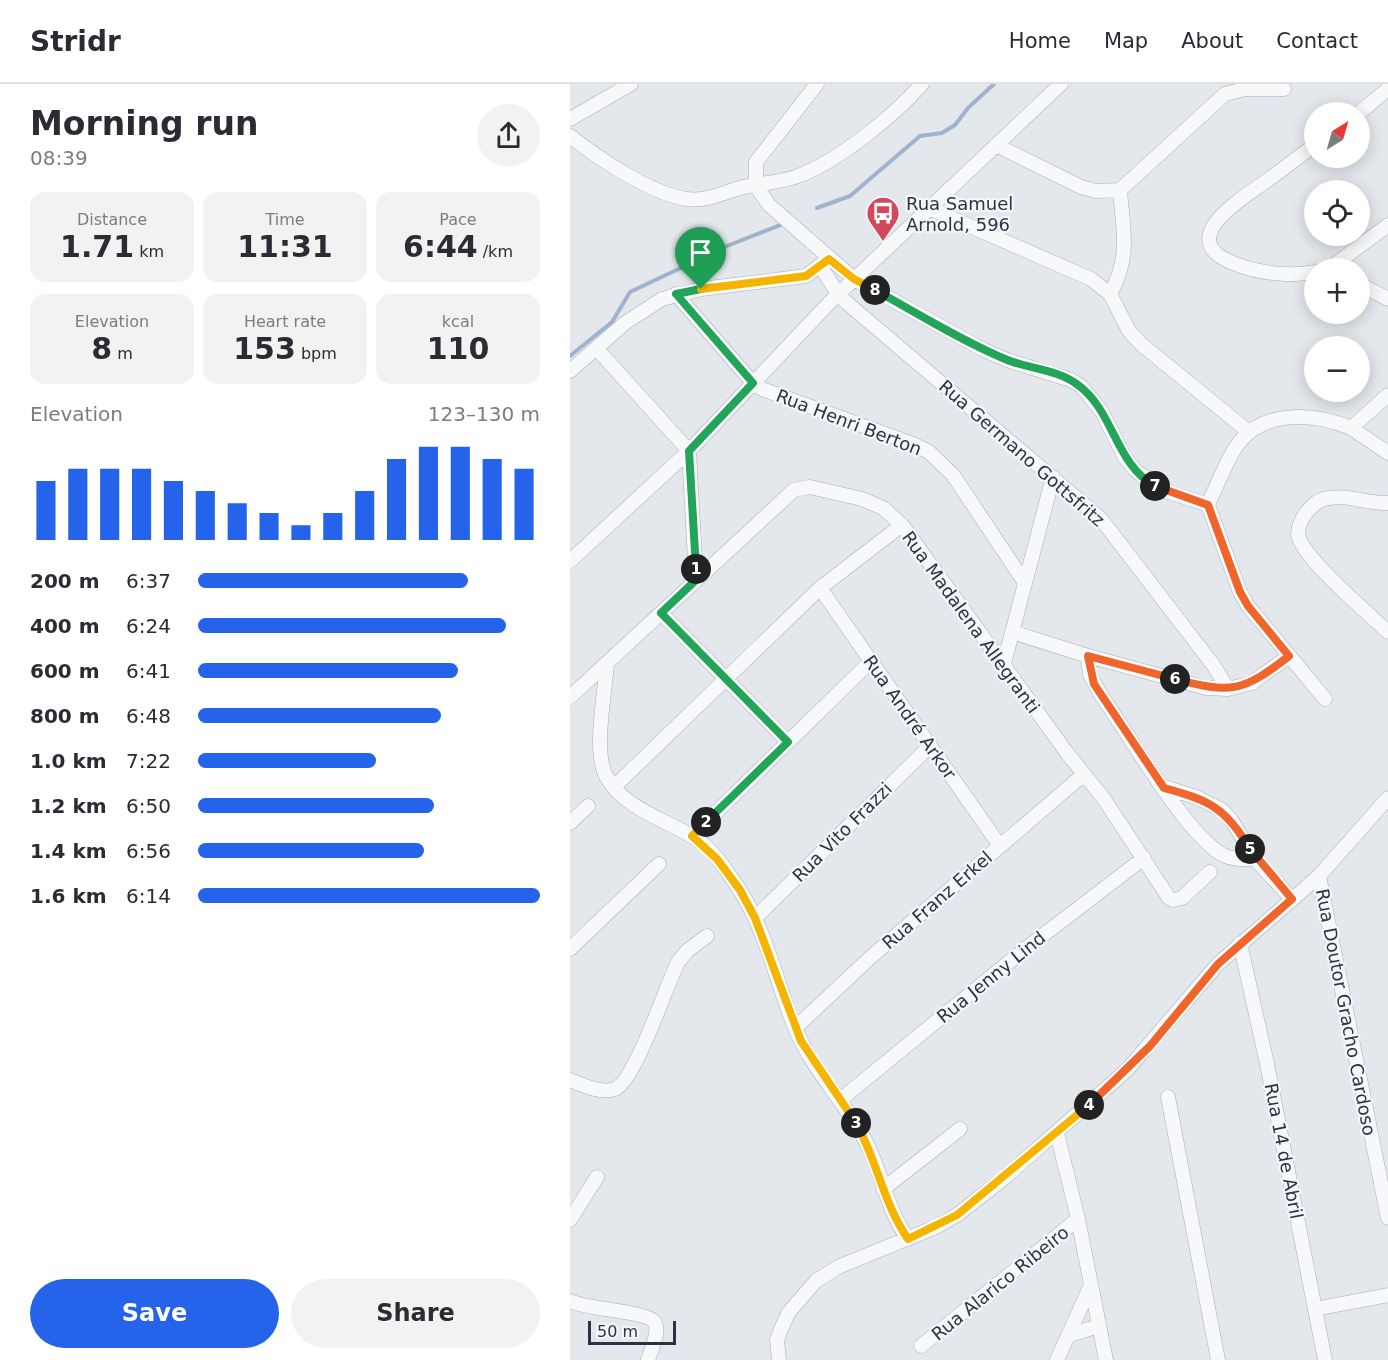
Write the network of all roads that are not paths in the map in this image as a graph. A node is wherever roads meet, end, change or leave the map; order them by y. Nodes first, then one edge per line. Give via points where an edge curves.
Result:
1 (631, 84) edge
2 (817, 84) edge
3 (922, 84) edge
4 (1061, 84) edge
5 (1284, 89) dead end
6 (1388, 89) edge
7 (1370, 104) edge
8 (570, 119) edge
9 (570, 136) edge
10 (996, 145) junction
11 (1304, 153) edge
12 (756, 186) junction
13 (1120, 190) junction
14 (931, 209) junction
15 (1388, 225) edge
16 (1344, 258) edge
17 (825, 263) junction
18 (1304, 273) edge
19 (854, 279) junction
20 (1370, 290) edge
21 (676, 294) junction
22 (838, 294) junction
23 (1110, 294) junction
24 (1388, 299) edge
25 (597, 349) junction
26 (570, 371) edge
27 (753, 383) junction
28 (1388, 395) edge
29 (1351, 428) junction
30 (1249, 432) junction
31 (689, 451) junction
32 (1388, 453) edge
33 (1053, 477) junction
34 (1388, 503) edge
35 (1208, 505) junction
36 (902, 525) junction
37 (570, 561) edge
38 (696, 580) junction
39 (1025, 584) junction
40 (820, 588) junction
41 (661, 613) junction
42 (1012, 632) junction
43 (1388, 632) edge
44 (1088, 656) junction
45 (1289, 656) junction
46 (870, 662) junction
47 (607, 663) junction
48 (1003, 667) junction
49 (725, 679) junction
50 (1228, 689) junction
51 (570, 698) edge
52 (1325, 699) dead end
53 (788, 742) junction
54 (930, 746) junction
55 (1083, 775) junction
56 (614, 787) junction
57 (1164, 788) junction
58 (1388, 798) edge
59 (588, 806) dead end
60 (570, 823) edge
61 (692, 836) junction
62 (1000, 846) junction
63 (1144, 858) junction
64 (1255, 859) junction
65 (659, 864) dead end
66 (1210, 872) dead end
67 (1319, 876) junction
68 (1292, 899) junction
69 (755, 918) junction
70 (707, 936) dead end
71 (1240, 943) junction
72 (570, 949) edge
73 (795, 1028) junction
74 (570, 1080) edge
75 (1168, 1097) dead end
76 (840, 1100) junction
77 (960, 1129) dead end
78 (1057, 1133) junction
79 (597, 1177) dead end
80 (883, 1189) junction
81 (1387, 1212) edge
82 (1078, 1219) junction
83 (570, 1220) edge
84 (908, 1239) junction
85 (1091, 1284) junction
86 (1388, 1295) edge
87 (570, 1301) edge
88 (1315, 1309) junction
89 (1099, 1326) junction
90 (1069, 1335) junction
91 (921, 1346) dead end
92 (648, 1360) edge
93 (779, 1360) edge
94 (1057, 1360) edge
95 (1106, 1360) edge
96 (1218, 1360) edge
97 (1325, 1360) edge

1 - 8 street
2 - 12 street via 756,162
3 - 12 street via 896,111 832,159 799,176
4 - 10 street
5 - 13 street via 1245,89 1225,94
6 - 7 street
9 - 12 street via 630,175 671,195 705,199
10 - 13 street via 1081,187
10 - 14 street
11 - 18 street via 1234,203 1209,234 1218,254 1242,267 1281,274
12 - 17 street
13 - 23 street via 1123,269
14 - 19 street
14 - 23 street via 1091,279
15 - 16 street
17 - 19 street
17 - 21 street via 806,276
17 - 22 street, Rua Germano Gottsfritz
19 - 22 street
19 - 35 street via 984,350 1071,380 1091,397 1136,471 1166,491
20 - 24 street
21 - 25 street via 641,310
21 - 27 street
22 - 27 street
22 - 33 street, Rua Germano Gottsfritz
23 - 30 street via 1124,323 1141,344
25 - 26 street
25 - 31 street
27 - 31 street
27 - 39 street, Rua Henri Berton via 929,452 953,475
28 - 29 street
29 - 30 street via 1315,416 1284,418
29 - 32 street
30 - 35 street via 1235,448
31 - 37 street
31 - 38 street
33 - 39 street
33 - 50 street, Rua Germano Gottsfritz via 1116,537
34 - 43 street via 1351,497 1324,499 1306,512 1298,534 1302,547 1315,563
35 - 45 street via 1240,592
36 - 38 street, Rua Madalena Allegranti via 883,508 862,500 842,493 800,488
36 - 40 street
36 - 48 street, Rua Madalena Allegranti
38 - 41 street
39 - 42 street
40 - 46 street, Rua André Arkor
40 - 49 street
41 - 47 street
41 - 49 street
42 - 44 street
42 - 48 street
44 - 50 street via 1206,688
44 - 57 street via 1094,684
45 - 50 street via 1252,683
45 - 52 street
46 - 53 street
46 - 54 street, Rua André Arkor
47 - 51 street
47 - 56 street via 600,755 605,775
48 - 55 street, Rua Madalena Allegranti
49 - 53 street
49 - 56 street
53 - 61 street
54 - 62 street, Rua André Arkor
54 - 69 street, Rua Vito Frazzi
55 - 62 street, Rua Franz Erkel
55 - 63 street, Rua Madalena Allegranti
56 - 61 street via 645,811
57 - 64 street via 1196,796 1222,810
57 - 64 street via 1196,831 1223,855
58 - 67 street
59 - 60 street
61 - 69 street via 717,859
62 - 73 street, Rua Franz Erkel
63 - 66 street, Rua Madalena Allegranti via 1173,900 1182,898
63 - 76 street, Rua Jenny Lind
64 - 68 street
65 - 72 street
67 - 68 street
67 - 81 street, Rua Doutor Gracho Cardoso
68 - 71 street
69 - 73 street
70 - 74 street via 678,962 628,1076 616,1088 599,1090
71 - 78 street via 1127,1070
71 - 88 street, Rua 14 de Abril
73 - 76 street via 809,1057
75 - 96 street
76 - 80 street via 873,1156
77 - 80 street
78 - 82 street
78 - 84 street via 957,1215
79 - 83 street
80 - 84 street via 890,1211
82 - 85 street
82 - 91 street, Rua Alarico Ribeiro
84 - 93 street via 816,1281 789,1312 781,1329 777,1340
85 - 89 street
85 - 90 street
86 - 88 street
87 - 92 street via 594,1310 640,1314 652,1319 656,1333
88 - 97 street, Rua 14 de Abril
89 - 90 street
89 - 95 street
90 - 94 street

